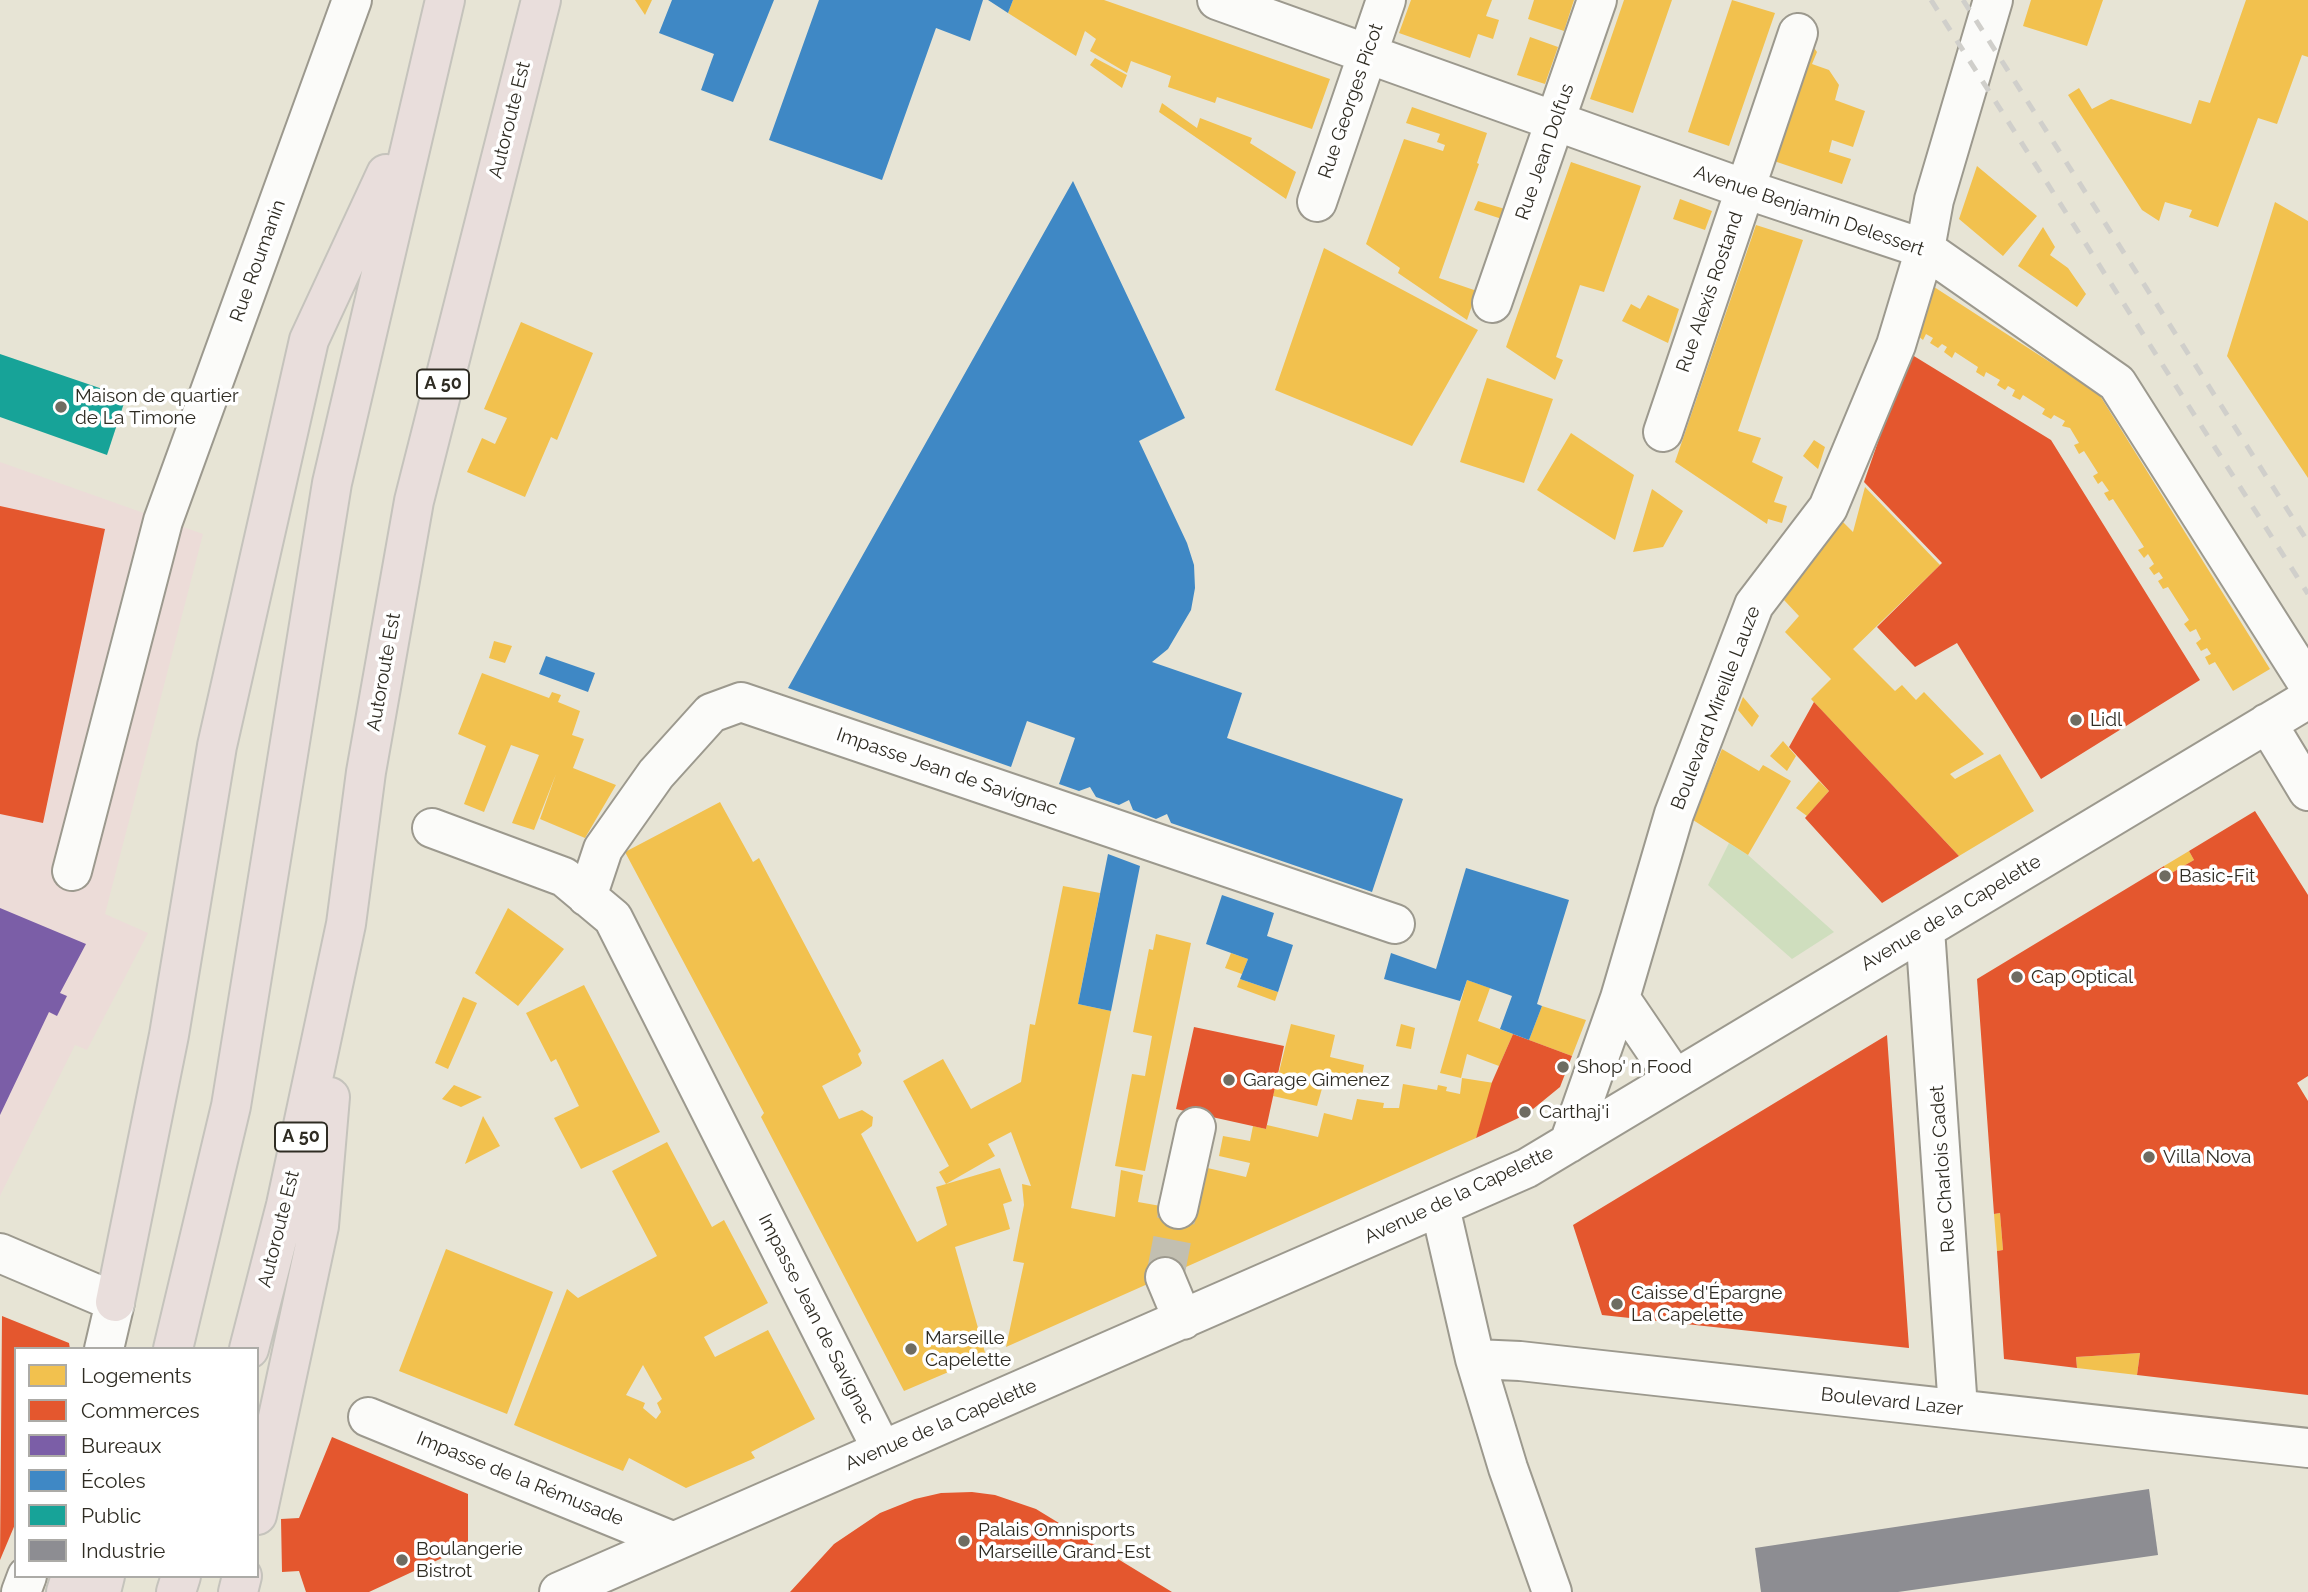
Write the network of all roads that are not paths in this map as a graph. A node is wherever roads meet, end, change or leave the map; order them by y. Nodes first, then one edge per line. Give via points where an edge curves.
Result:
1 (352, 0) edge
2 (445, 0) edge
3 (541, 0) edge
4 (1217, 0) edge
5 (1386, 0) edge
6 (1597, 0) edge
7 (1993, 0) edge
8 (1798, 33) dead end
9 (1367, 54) junction
10 (419, 102) junction
11 (1556, 121) junction
12 (1745, 189) junction
13 (1317, 202) dead end
14 (1924, 249) junction
15 (1492, 303) dead end
16 (1662, 432) dead end
17 (2308, 684) edge
18 (2308, 699) edge
19 (2267, 723) junction
20 (2308, 791) edge
21 (432, 828) dead end
22 (72, 870) dead end
23 (587, 897) junction
24 (346, 924) junction
25 (1395, 924) dead end
26 (1925, 929) junction
27 (1620, 998) junction
28 (1675, 1079) junction
29 (230, 1106) junction
30 (1196, 1127) dead end
31 (1569, 1143) junction
32 (1440, 1207) junction
33 (1178, 1209) tunnel mouth
34 (0, 1254) edge
35 (1165, 1277) tunnel mouth
36 (116, 1302) junction
37 (1183, 1320) junction
38 (105, 1347) edge
39 (149, 1347) edge
40 (173, 1347) edge
41 (250, 1347) edge
42 (1475, 1359) junction
43 (1958, 1409) junction
44 (368, 1416) dead end
45 (2308, 1448) edge
46 (882, 1450) junction
47 (259, 1506) edge
48 (671, 1541) junction
49 (559, 1592) edge
50 (1552, 1592) edge

1 - 22 street, Rue Roumanin via 163,521
2 - 10 highway
3 - 24 highway, Autoroute Est / A 50 via 414,500 366,772
4 - 9 street, Avenue Benjamin Delessert
5 - 9 street, Rue Georges Picot
6 - 11 street, Rue Jean Dolfus
7 - 14 street, Boulevard Mireille Lauze
8 - 12 street, Rue Alexis Rostand
9 - 11 street, Avenue Benjamin Delessert
9 - 13 street, Rue Georges Picot
10 - 29 highway via 332,483
10 - 36 highway via 309,340 217,746 169,1035
11 - 12 street, Avenue Benjamin Delessert
11 - 15 street, Rue Jean Dolfus
12 - 14 street, Avenue Benjamin Delessert
12 - 16 street, Rue Alexis Rostand
14 - 17 street, Avenue Benjamin Delessert via 2117,383
14 - 27 street, Boulevard Mireille Lauze via 1896,345 1828,508 1754,605 1674,814
18 - 19 street, Avenue de la Capelette
19 - 20 street
19 - 26 street, Avenue de la Capelette
21 - 23 street, Impasse Jean de Savignac via 564,877
23 - 25 street, Impasse Jean de Savignac via 603,849 656,774 711,713 741,702
23 - 46 street, Impasse Jean de Savignac via 613,918
24 - 41 highway, Autoroute Est / A 50 via 286,1205
24 - 47 highway via 319,1226
26 - 28 street, Avenue de la Capelette
26 - 43 street, Rue Charlois Cadet
27 - 28 street
27 - 31 street, Boulevard Mireille Lauze
28 - 31 street, Avenue de la Capelette
29 - 39 highway
29 - 40 highway
30 - 33 street
31 - 32 street, Avenue de la Capelette via 1527,1168
32 - 37 street, Avenue de la Capelette
32 - 42 street
34 - 36 street
35 - 37 street
36 - 38 street
37 - 46 street, Avenue de la Capelette
42 - 43 street, Boulevard Lazer
42 - 50 street
43 - 45 street, Boulevard Lazer
44 - 48 street, Impasse de la Rémusade
46 - 48 street, Avenue de la Capelette
48 - 49 street, Avenue de la Capelette

